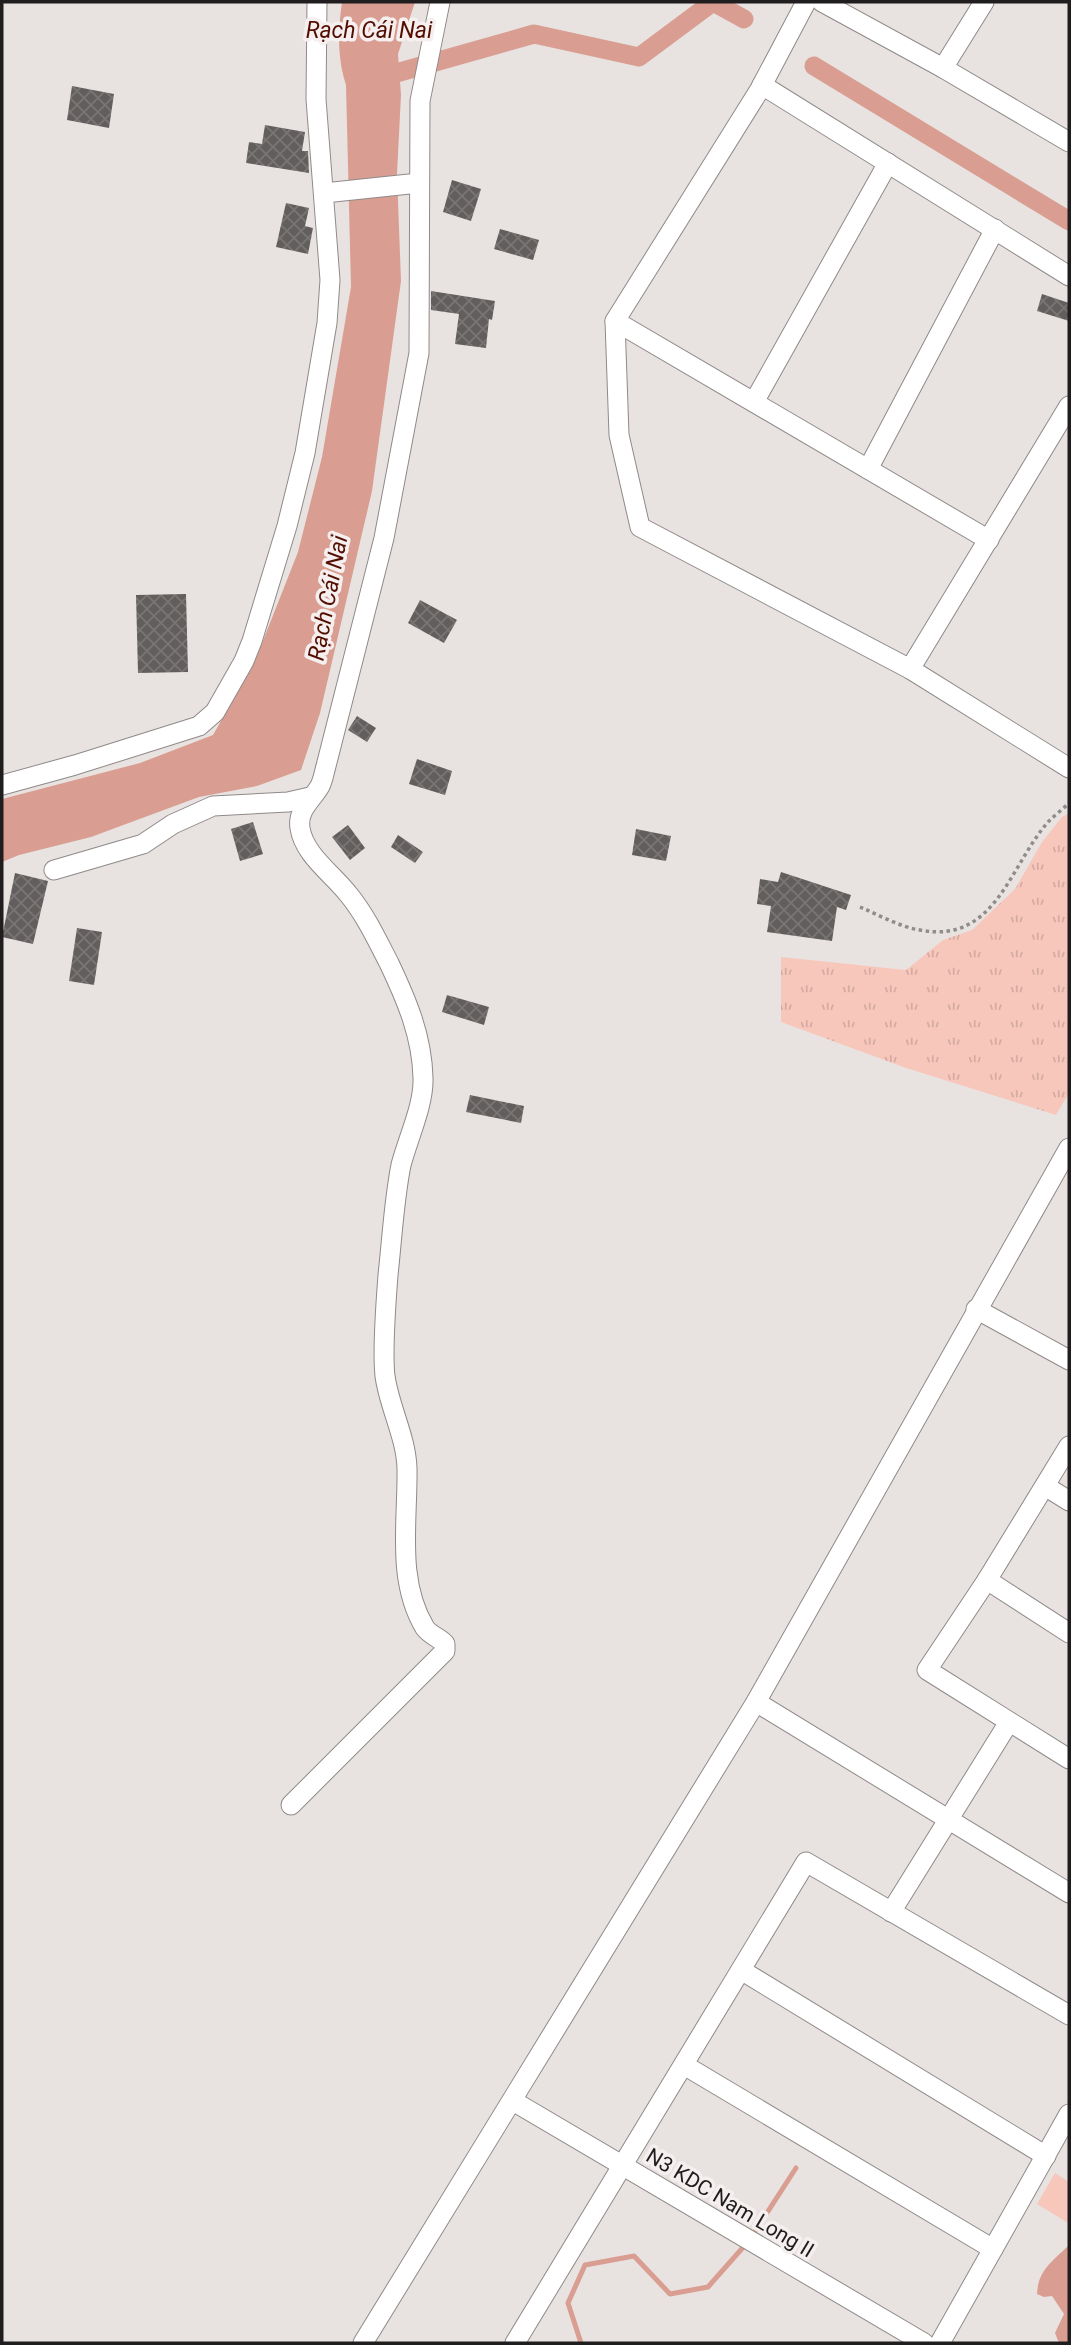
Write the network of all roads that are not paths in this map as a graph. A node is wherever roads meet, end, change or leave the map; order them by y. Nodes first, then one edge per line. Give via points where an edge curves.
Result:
1 (317, 2) edge
2 (806, 2) edge
3 (822, 2) edge
4 (984, 2) edge
5 (439, 4) edge
6 (943, 68) junction
7 (762, 85) junction
8 (1067, 135) edge
9 (887, 163) junction
10 (411, 184) junction
11 (332, 192) junction
12 (995, 229) junction
13 (1069, 276) edge
14 (615, 321) junction
15 (754, 402) junction
16 (1069, 406) edge
17 (868, 469) junction
18 (989, 540) junction
19 (910, 669) junction
20 (1069, 768) edge
21 (2, 785) edge
22 (310, 797) junction
23 (54, 870) dead end
24 (1069, 1148) edge
25 (976, 1309) junction
26 (1069, 1360) edge
27 (1069, 1447) edge
28 (1045, 1486) junction
29 (1069, 1501) edge
30 (987, 1580) junction
31 (1069, 1633) edge
32 (757, 1702) junction
33 (1009, 1722) junction
34 (1069, 1759) edge
35 (291, 1805) dead end
36 (949, 1820) junction
37 (1069, 1894) edge
38 (891, 1912) junction
39 (741, 1970) junction
40 (1069, 2015) edge
41 (684, 2065) junction
42 (513, 2101) junction
43 (1069, 2114) edge
44 (1046, 2155) junction
45 (624, 2166) junction
46 (993, 2249) junction
47 (363, 2343) edge
48 (515, 2343) edge
49 (923, 2343) edge
50 (940, 2343) edge

1 - 11 street via 316,99
2 - 7 street
3 - 6 street
4 - 6 street
5 - 10 street via 420,102
6 - 8 street
7 - 9 street
7 - 14 street
9 - 12 street
9 - 15 street
10 - 11 street
10 - 22 street via 419,353 384,538 326,766
11 - 21 street via 327,323 310,427 287,526 244,661 215,712 200,726
12 - 13 street
12 - 17 street
14 - 15 street
14 - 19 street via 619,435 640,527
15 - 17 street
16 - 18 street
17 - 18 street
18 - 19 street
19 - 20 street
22 - 23 street via 213,806 143,844
22 - 35 street via 300,817 305,842 373,930 411,1010 421,1045 423,1082 401,1169 388,1277 385,1376 407,1464 410,1592 427,1632 440,1638 445,1651
24 - 25 street
25 - 26 street
25 - 32 street
27 - 28 street
28 - 29 street
28 - 30 street
30 - 31 street
30 - 33 street via 927,1670
32 - 36 street
32 - 42 street
33 - 34 street
33 - 36 street
36 - 37 street
36 - 38 street
38 - 39 street via 807,1862
38 - 40 street
39 - 41 street
39 - 44 street
41 - 45 street
41 - 46 street
42 - 45 street, N3 KDC Nam Long II
42 - 47 street
43 - 44 street
44 - 46 street
45 - 48 street
45 - 49 street, N3 KDC Nam Long II
46 - 50 street

